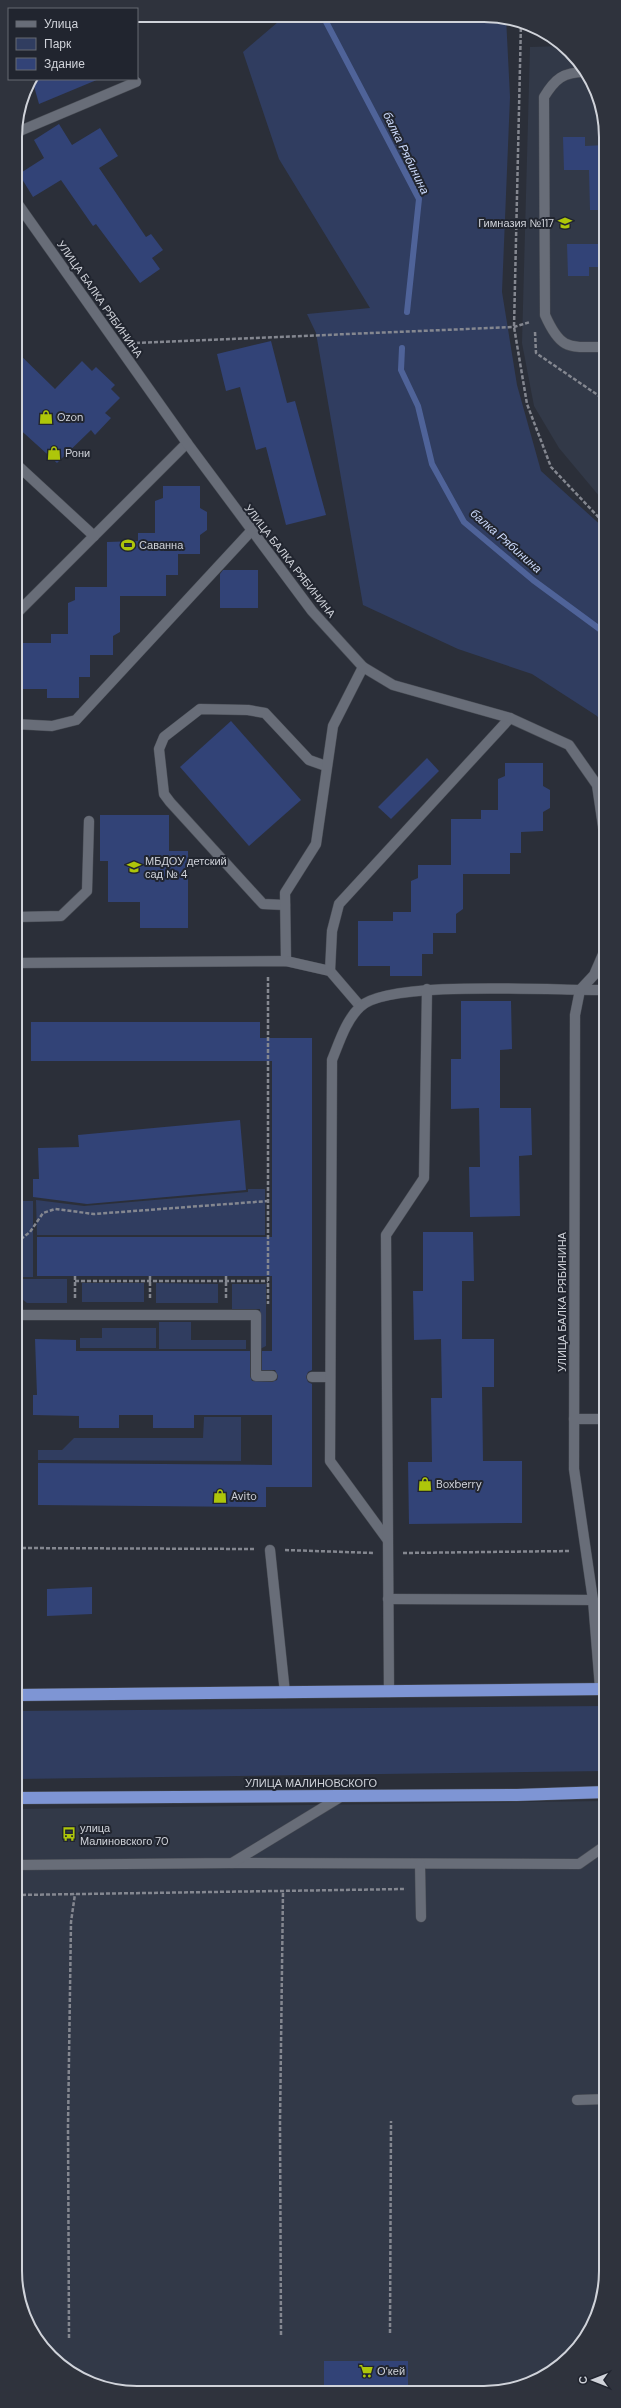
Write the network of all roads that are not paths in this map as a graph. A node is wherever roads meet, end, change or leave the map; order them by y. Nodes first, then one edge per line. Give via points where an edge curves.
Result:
1 (579, 72) edge
2 (136, 82) dead end
3 (22, 130) edge
4 (22, 210) edge
5 (599, 347) edge
6 (186, 443) junction
7 (22, 469) edge
8 (252, 530) junction
9 (94, 536) junction
10 (22, 608) edge
11 (363, 667) junction
12 (510, 718) junction
13 (22, 724) edge
14 (326, 766) junction
15 (599, 799) edge
16 (89, 821) dead end
17 (285, 905) junction
18 (22, 917) edge
19 (286, 960) junction
20 (22, 963) edge
21 (599, 964) edge
22 (330, 970) junction
23 (427, 989) junction
24 (580, 990) junction
25 (599, 990) edge
26 (360, 1006) junction
27 (22, 1315) edge
28 (272, 1376) dead end
29 (312, 1376) dead end
30 (330, 1377) junction
31 (574, 1419) junction
32 (599, 1419) edge
33 (387, 1539) junction
34 (270, 1550) road end
35 (388, 1599) junction
36 (593, 1600) junction
37 (599, 1653) edge
38 (599, 1689) edge
39 (389, 1692) junction
40 (284, 1693) junction
41 (22, 1695) edge
42 (599, 1792) edge
43 (342, 1796) junction
44 (22, 1798) edge
45 (599, 1850) edge
46 (232, 1864) junction
47 (420, 1864) junction
48 (22, 1865) edge
49 (421, 1917) dead end
50 (599, 2099) edge
51 (577, 2100) dead end

1 - 5 street via 555,79 544,97 545,315 554,335 571,347
2 - 3 street
4 - 6 street, УЛИЦА БАЛКА РЯБИНИНА
6 - 8 street, УЛИЦА БАЛКА РЯБИНИНА
6 - 9 street
7 - 9 street
8 - 11 street, УЛИЦА БАЛКА РЯБИНИНА via 312,611
8 - 13 street via 76,720 52,726
9 - 10 street
11 - 12 street, УЛИЦА БАЛКА РЯБИНИНА via 393,685
11 - 14 street via 333,726
12 - 15 street, УЛИЦА БАЛКА РЯБИНИНА via 569,745 597,785
12 - 22 street via 339,904 332,930
14 - 17 street via 316,844 285,893
14 - 17 street via 308,760 265,713 248,710 200,709 164,737 159,749 164,794 170,802 263,904
16 - 18 street via 87,891 61,916
17 - 19 street
19 - 20 street
19 - 22 street
21 - 24 street via 594,975
22 - 26 street
23 - 24 street
23 - 26 street via 391,993
23 - 33 street via 424,1178 386,1235
24 - 25 street
24 - 31 street, УЛИЦА БАЛКА РЯБИНИНА via 575,1015
26 - 30 street via 343,1032 332,1060
27 - 28 street via 256,1315 256,1376
29 - 30 street
30 - 33 street via 330,1461
31 - 32 street
31 - 36 street, УЛИЦА БАЛКА РЯБИНИНА via 574,1469 578,1509
33 - 35 street
34 - 40 street
35 - 36 street
35 - 39 street
36 - 37 street, УЛИЦА БАЛКА РЯБИНИНА
38 - 39 highway
39 - 40 highway
40 - 41 highway
42 - 43 highway, УЛИЦА МАЛИНОВСКОГО
43 - 44 highway, УЛИЦА МАЛИНОВСКОГО
43 - 46 street
45 - 47 street via 579,1864
46 - 47 street
46 - 48 street
47 - 49 street
50 - 51 street

